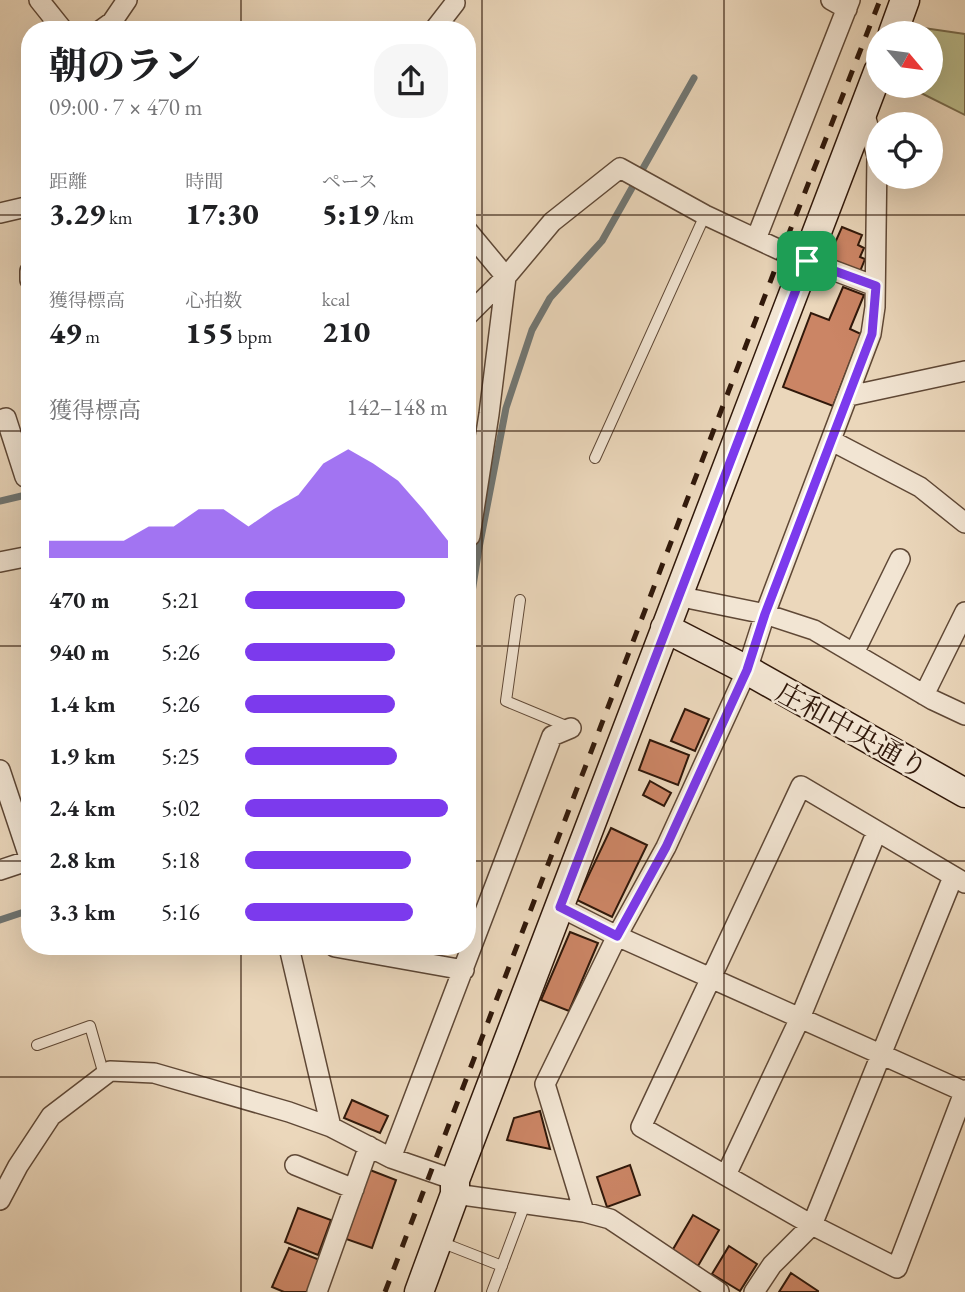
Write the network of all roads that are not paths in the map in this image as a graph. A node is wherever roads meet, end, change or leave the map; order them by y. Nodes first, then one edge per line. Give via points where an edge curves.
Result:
1 (39, 0) edge
2 (127, 0) edge
3 (905, 0) edge
4 (455, 3) dead end
5 (842, 3) edge
6 (56, 21) edge
7 (115, 21) edge
8 (441, 21) edge
9 (897, 21) edge
10 (869, 98) edge
11 (864, 113) junction
12 (21, 208) edge
13 (0, 213) edge
14 (705, 215) junction
15 (756, 239) junction
16 (476, 241) edge
17 (807, 261) junction
18 (506, 277) junction
19 (876, 286) junction
20 (476, 307) edge
21 (965, 371) edge
22 (849, 396) junction
23 (0, 420) edge
24 (832, 441) junction
25 (595, 458) dead end
26 (476, 462) edge
27 (21, 465) edge
28 (965, 523) edge
29 (21, 558) edge
30 (901, 559) dead end
31 (0, 562) edge
32 (677, 596) junction
33 (520, 600) dead end
34 (965, 612) edge
35 (765, 614) junction
36 (665, 628) junction
37 (854, 653) junction
38 (747, 670) junction
39 (924, 695) junction
40 (965, 715) edge
41 (571, 728) joint
42 (0, 770) edge
43 (965, 793) edge
44 (877, 831) junction
45 (21, 833) edge
46 (21, 863) edge
47 (0, 870) edge
48 (959, 880) edge
49 (560, 907) junction
50 (617, 936) junction
51 (476, 938) edge
52 (291, 955) edge
53 (380, 955) edge
54 (470, 955) edge
55 (464, 970) junction
56 (712, 979) junction
57 (800, 1018) junction
58 (37, 1045) dead end
59 (880, 1055) junction
60 (104, 1075) junction
61 (965, 1091) edge
62 (331, 1127) junction
63 (369, 1146) junction
64 (390, 1158) junction
65 (295, 1165) dead end
66 (726, 1175) junction
67 (455, 1187) junction
68 (354, 1189) junction
69 (0, 1200) edge
70 (525, 1204) junction
71 (584, 1212) junction
72 (812, 1225) junction
73 (438, 1241) junction
74 (502, 1266) junction
75 (317, 1292) edge
76 (419, 1292) edge
77 (492, 1292) edge
78 (719, 1292) edge
79 (754, 1292) edge

1 - 6 street
2 - 7 street
3 - 9 street
4 - 8 street
5 - 15 street
10 - 11 street
11 - 17 street
11 - 19 street via 877,156
12 - 13 street
14 - 15 street
14 - 18 street via 620,168 552,222
14 - 25 lane
15 - 17 street
16 - 18 street
17 - 19 street
17 - 32 street
18 - 20 street
18 - 26 street
19 - 22 street via 872,334
21 - 22 street
22 - 24 street
23 - 27 street via 6,418
24 - 28 street via 920,487
24 - 35 street
29 - 31 street
30 - 37 street
32 - 35 street
32 - 36 street
33 - 41 lane via 506,701
34 - 39 street
35 - 37 street via 814,630
35 - 38 street
36 - 38 street, 庄和中央通り
36 - 49 street
37 - 39 street
38 - 43 street, 庄和中央通り
38 - 50 street via 666,847
39 - 40 street
41 - 51 street via 552,736
42 - 45 street
44 - 48 street
44 - 56 street via 801,786
44 - 57 street
46 - 47 street
48 - 59 street
49 - 50 street
49 - 67 street
50 - 56 street
50 - 71 street via 550,1060 545,1084
52 - 62 street
53 - 55 street
54 - 55 street
55 - 64 street
56 - 57 street
56 - 66 street via 641,1127
57 - 59 street
57 - 66 street
58 - 60 lane via 90,1026
59 - 61 street
59 - 72 street
60 - 62 street via 110,1071 154,1073
60 - 69 street via 51,1116
61 - 72 street via 897,1268
62 - 63 street
63 - 64 street
63 - 68 street
64 - 67 street
65 - 68 street
66 - 72 street
67 - 70 street
67 - 73 street
68 - 75 street
70 - 71 street
70 - 74 lane
71 - 78 street via 610,1219
72 - 79 street via 772,1265
73 - 74 lane
73 - 76 street
74 - 77 lane

